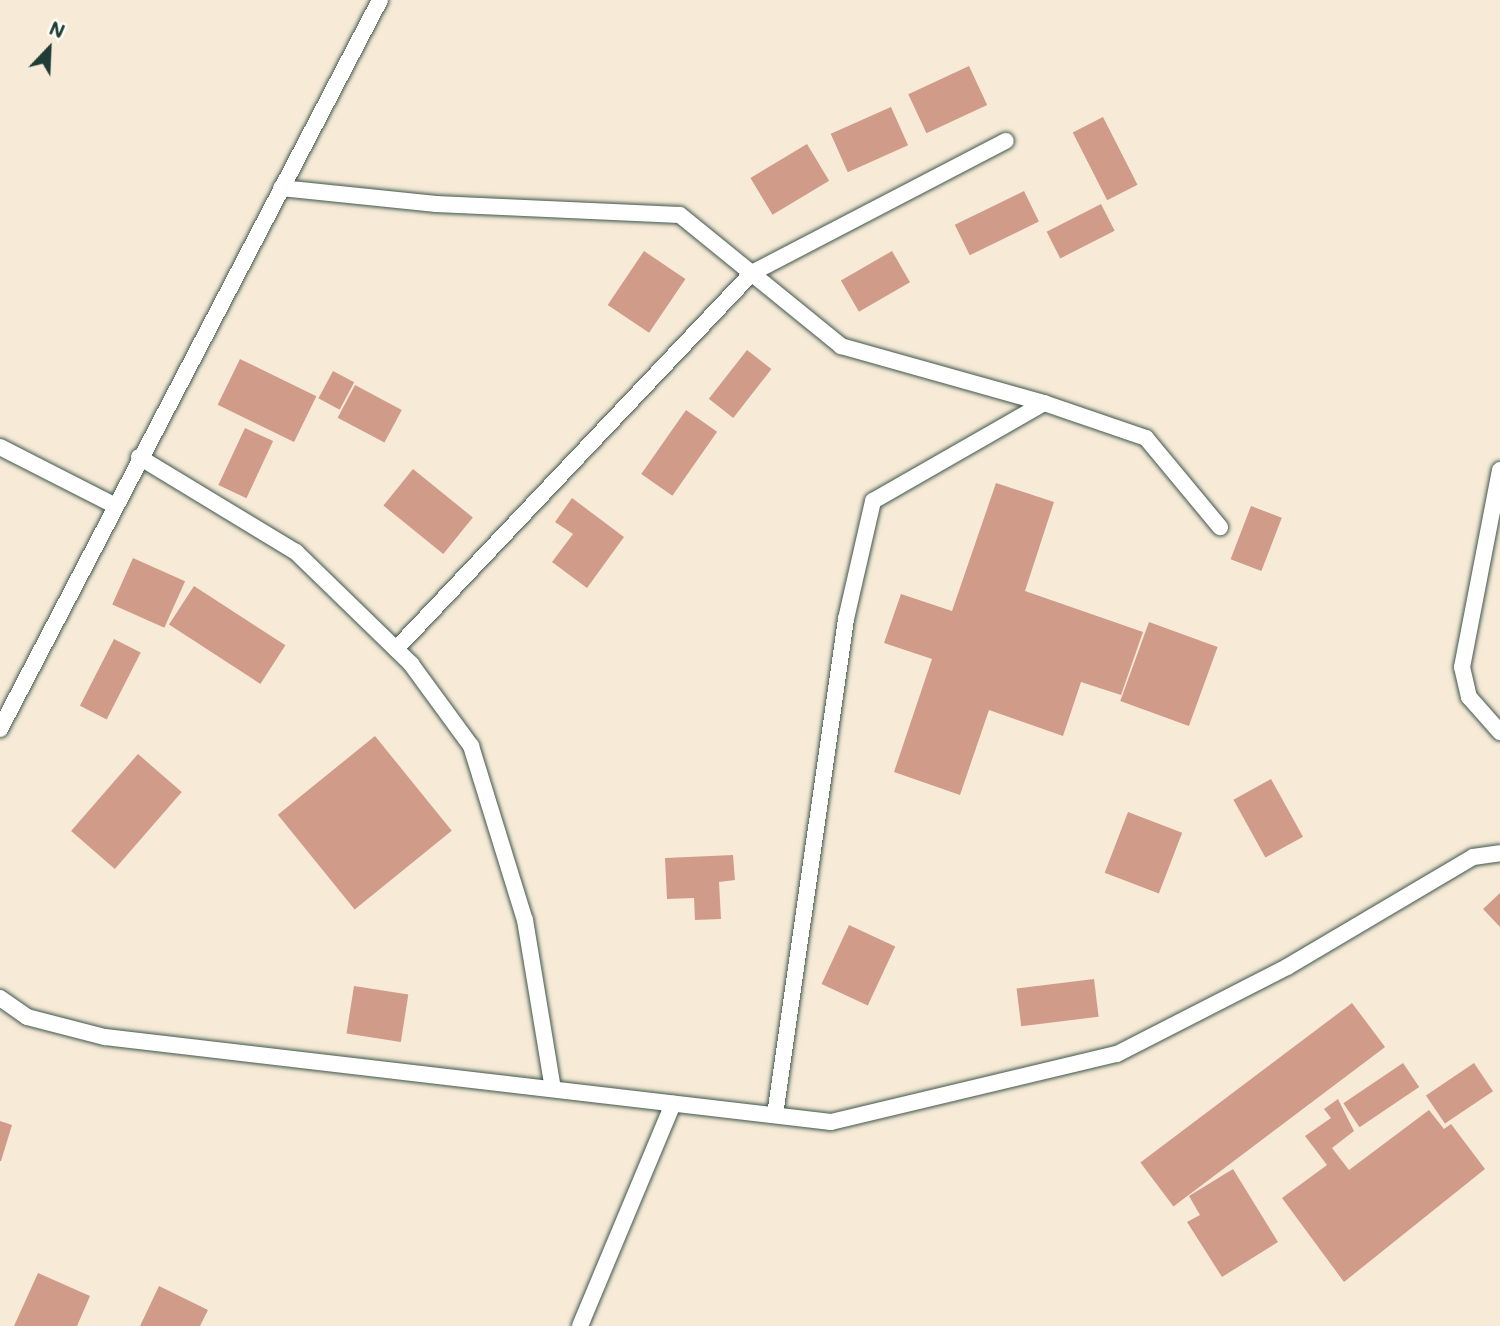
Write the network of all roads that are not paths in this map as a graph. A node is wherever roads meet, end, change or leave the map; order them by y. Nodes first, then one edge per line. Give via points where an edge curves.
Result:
1 (380, 0) edge
2 (1006, 141) dead end
3 (281, 188) junction
4 (752, 273) junction
5 (1044, 403) junction
6 (0, 447) edge
7 (139, 457) junction
8 (1500, 470) edge
9 (114, 505) junction
10 (1220, 527) dead end
11 (396, 649) junction
12 (0, 729) edge
13 (1500, 732) edge
14 (1500, 853) edge
15 (0, 998) edge
16 (553, 1089) junction
17 (673, 1104) junction
18 (775, 1115) junction
19 (580, 1326) edge

1 - 3 lane
2 - 4 lane
3 - 4 lane via 436,204 680,215
3 - 7 lane
4 - 5 lane via 841,346
4 - 11 lane
5 - 10 lane via 1146,438
5 - 18 lane via 873,501 846,619
6 - 9 lane
7 - 9 lane
7 - 11 lane via 296,552
8 - 13 lane via 1462,667 1469,697
9 - 12 lane
11 - 16 lane via 471,746 525,920
14 - 18 lane via 1473,857 1287,967 1117,1054 831,1122
15 - 16 lane via 27,1017 105,1037
16 - 17 lane
17 - 18 lane
17 - 19 lane

